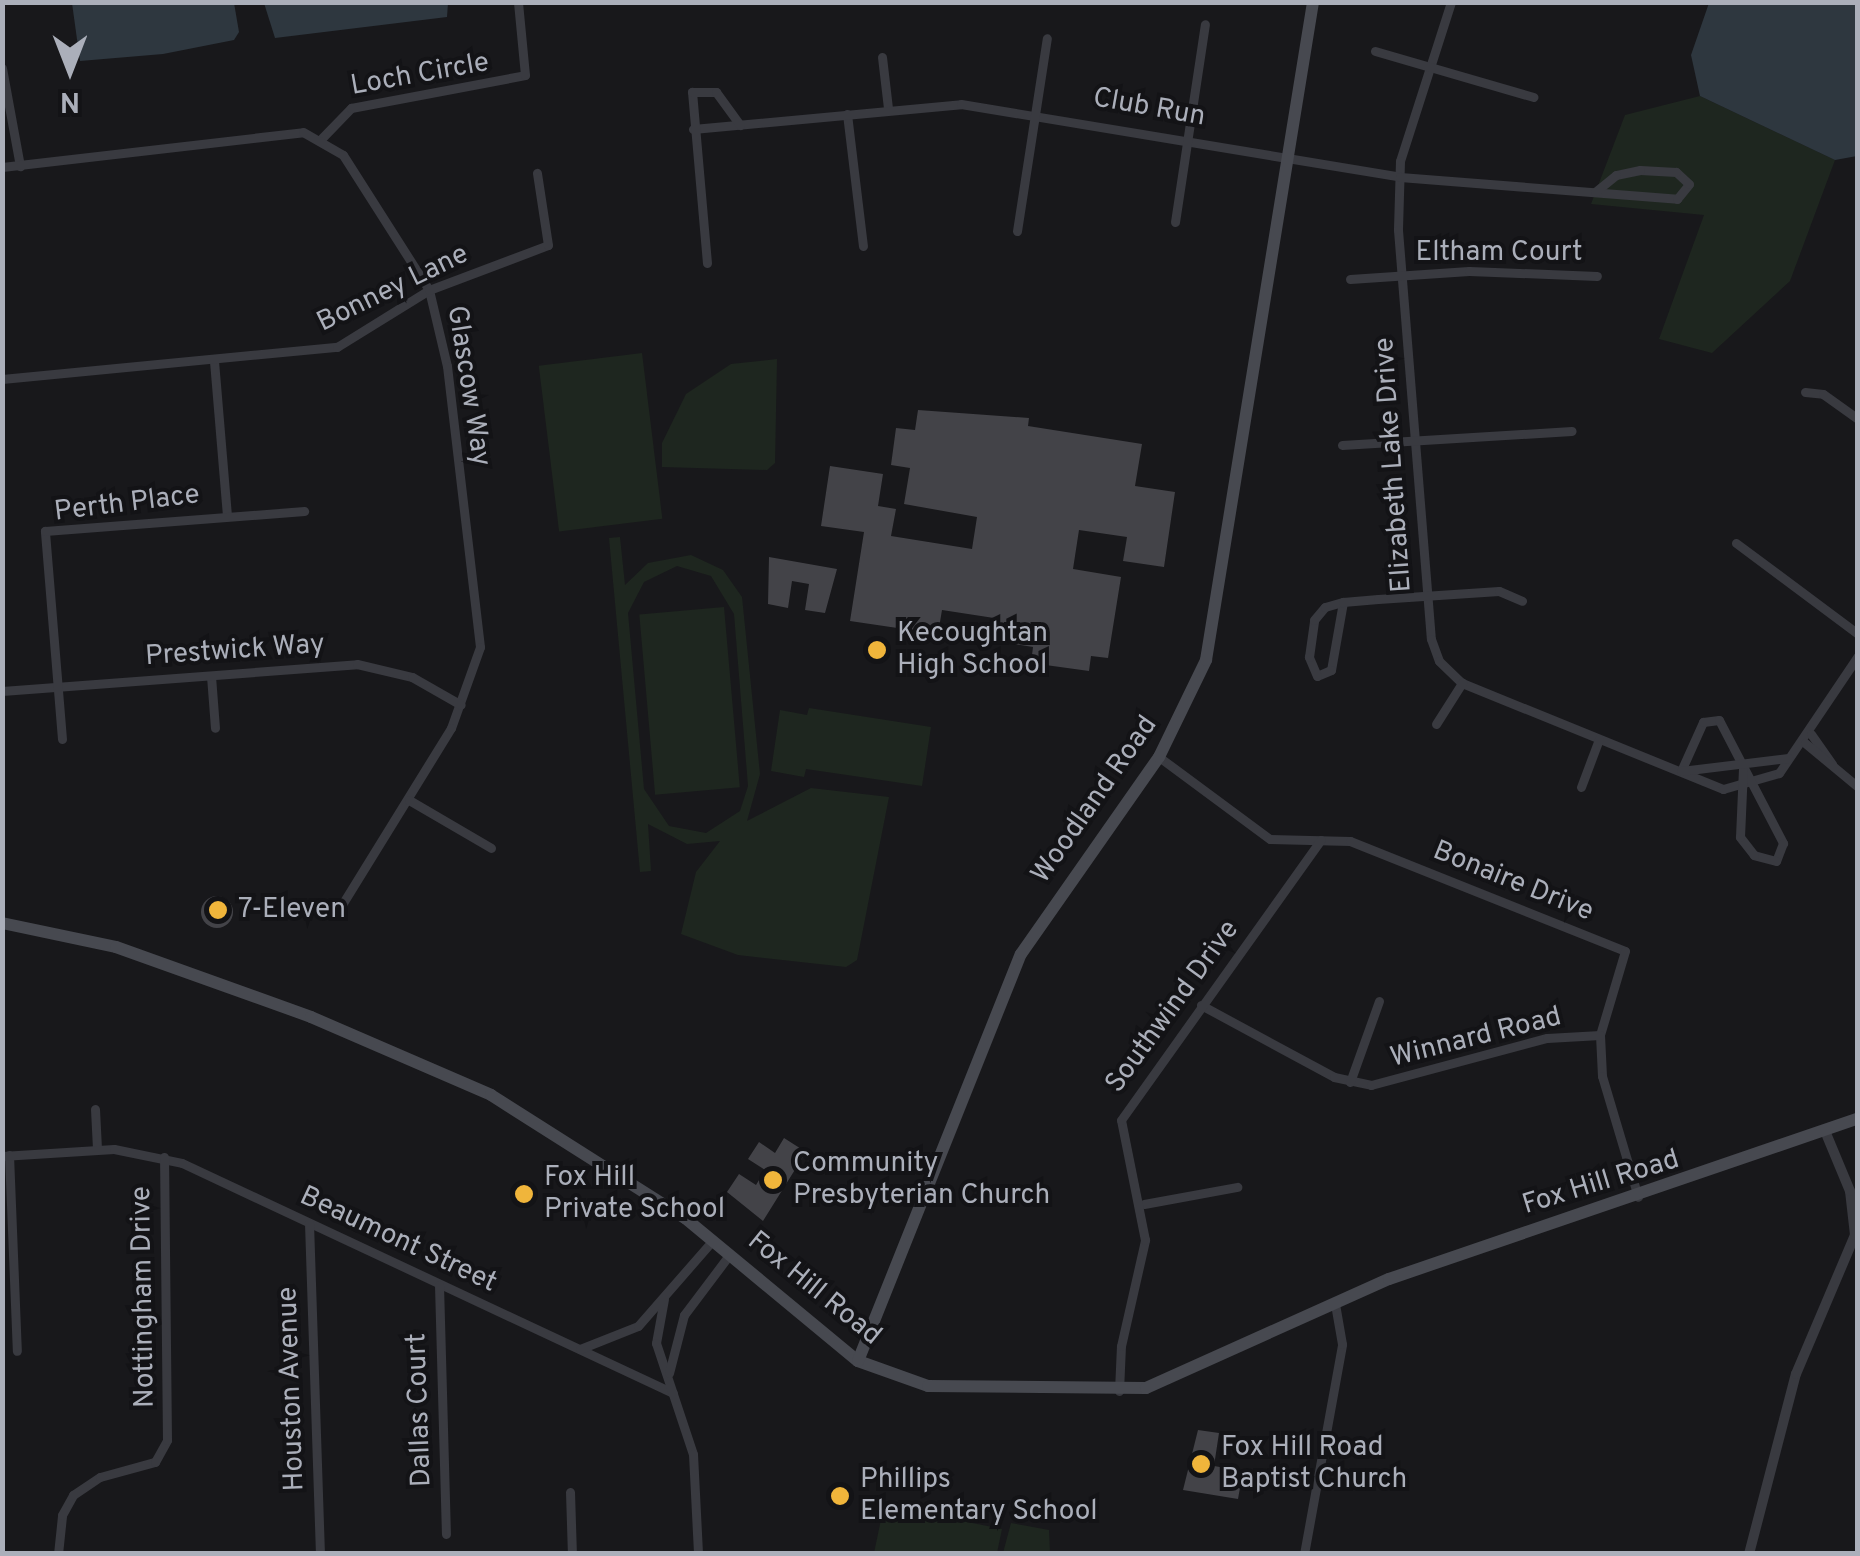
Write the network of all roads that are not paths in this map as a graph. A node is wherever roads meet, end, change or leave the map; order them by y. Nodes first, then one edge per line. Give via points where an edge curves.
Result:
1 (518, 2) edge
2 (1312, 2) edge
3 (1450, 2) edge
4 (1205, 24) dead end
5 (1047, 38) dead end
6 (1375, 51) dead end
7 (882, 56) dead end
8 (2, 68) edge
9 (1429, 68) junction
10 (1533, 96) dead end
11 (888, 108) junction
12 (1034, 111) junction
13 (847, 114) junction
14 (740, 125) junction
15 (693, 129) junction
16 (1188, 137) junction
17 (322, 138) junction
18 (1289, 156) junction
19 (20, 166) junction
20 (2, 167) edge
21 (536, 173) dead end
22 (1400, 177) junction
23 (1595, 192) junction
24 (1175, 222) dead end
25 (1017, 230) dead end
26 (863, 246) dead end
27 (708, 263) dead end
28 (1402, 276) junction
29 (1597, 276) dead end
30 (1350, 280) dead end
31 (429, 290) junction
32 (214, 361) junction
33 (2, 379) edge
34 (1805, 392) dead end
35 (1858, 419) edge
36 (1572, 432) dead end
37 (1414, 440) junction
38 (1342, 445) dead end
39 (304, 511) dead end
40 (227, 515) junction
41 (1736, 543) dead end
42 (1427, 596) junction
43 (1522, 600) dead end
44 (1342, 602) junction
45 (1858, 634) edge
46 (1858, 656) edge
47 (1855, 669) edge
48 (211, 676) junction
49 (1462, 683) junction
50 (59, 686) junction
51 (2, 691) edge
52 (461, 705) junction
53 (1436, 724) dead end
54 (215, 728) dead end
55 (1808, 738) junction
56 (62, 739) dead end
57 (1599, 739) junction
58 (1159, 757) junction
59 (1788, 758) junction
60 (1743, 768) junction
61 (1681, 772) junction
62 (1752, 785) junction
63 (1581, 787) dead end
64 (1738, 788) junction
65 (1858, 788) edge
66 (409, 800) junction
67 (1320, 840) junction
68 (491, 848) dead end
69 (344, 903) dead end
70 (2, 923) edge
71 (1378, 1001) dead end
72 (1201, 1005) junction
73 (1600, 1036) junction
74 (1350, 1082) junction
75 (95, 1109) dead end
76 (1858, 1118) edge
77 (1825, 1132) junction
78 (97, 1149) junction
79 (6, 1155) edge
80 (164, 1157) junction
81 (1237, 1187) dead end
82 (1638, 1197) junction
83 (1144, 1204) junction
84 (309, 1223) junction
85 (713, 1240) junction
86 (730, 1254) junction
87 (439, 1285) junction
88 (664, 1299) junction
89 (1335, 1304) junction
90 (578, 1350) junction
91 (17, 1352) dead end
92 (858, 1360) junction
93 (669, 1373) junction
94 (673, 1393) junction
95 (1119, 1393) junction
96 (570, 1492) dead end
97 (446, 1534) dead end
98 (58, 1554) edge
99 (320, 1554) edge
100 (572, 1554) edge
101 (698, 1554) edge
102 (1304, 1554) edge
103 (1749, 1554) edge

1 - 17 street, Loch Circle via 525,75 351,108
2 - 18 main road, Woodland Road
3 - 9 street, Elizabeth Lake Drive
4 - 16 street
5 - 12 street
6 - 9 street
7 - 11 street
8 - 19 street
9 - 10 street
9 - 22 street, Elizabeth Lake Drive
11 - 12 street, Club Run
11 - 13 street, Club Run
12 - 16 street, Club Run
12 - 25 street
13 - 14 street, Club Run
13 - 26 street
14 - 15 street, Club Run
14 - 15 street via 704,87 692,92
15 - 27 street
16 - 18 street, Club Run
16 - 24 street
17 - 19 street via 303,132
17 - 31 street, Glascow Way via 344,155
18 - 22 street, Club Run
18 - 58 main road, Woodland Road via 1206,660
19 - 20 street
21 - 31 street, Bonney Lane via 548,245
22 - 23 street, Club Run
22 - 28 street, Elizabeth Lake Drive
23 - 23 street, Club Run via 1677,199 1689,184 1676,172 1640,170 1616,175
28 - 29 street, Eltham Court
28 - 30 street, Eltham Court
28 - 37 street, Elizabeth Lake Drive
31 - 32 street, Bonney Lane via 336,348
31 - 52 street, Glascow Way via 480,624 474,676
32 - 33 street, Bonney Lane
32 - 40 street
34 - 35 street via 1823,394
36 - 37 street
37 - 38 street
37 - 42 street, Elizabeth Lake Drive
39 - 40 street, Perth Place
40 - 50 street, Perth Place via 45,531
41 - 45 street
42 - 43 street via 1500,592
42 - 44 street
42 - 49 street, Elizabeth Lake Drive via 1434,652
44 - 44 street via 1314,620 1309,662 1317,676 1331,670
46 - 47 street
47 - 55 street
48 - 50 street, Prestwick Way
48 - 52 street, Prestwick Way via 358,664 412,677
48 - 54 street
49 - 53 street
49 - 57 street
50 - 51 street, Prestwick Way
50 - 56 street
52 - 66 street, Glascow Way
55 - 59 street
55 - 65 street
57 - 61 street
57 - 63 street
58 - 67 street, Bonaire Drive via 1270,838
58 - 92 main road, Woodland Road via 1021,954
59 - 60 street
59 - 62 street via 1773,778
60 - 61 street
60 - 61 street via 1721,722 1710,718
60 - 62 street
60 - 64 street
61 - 64 street via 1710,787
62 - 64 street
62 - 64 street via 1782,843 1776,861 1742,842
66 - 68 street
66 - 69 street, Glascow Way
67 - 72 street, Southwind Drive
67 - 73 street, Bonaire Drive via 1350,840 1625,951
70 - 85 main road, Fox Hill Road via 132,952 491,1095 602,1160
71 - 74 street
72 - 74 street, Winnard Road
72 - 83 street, Southwind Drive via 1121,1120
73 - 74 street, Winnard Road via 1547,1038 1391,1083
73 - 82 street, Bonaire Drive via 1602,1076
75 - 78 street
76 - 77 main road, Fox Hill Road
77 - 82 main road, Fox Hill Road
77 - 103 street via 1850,1191 1855,1235 1796,1374
78 - 79 street, Beaumont Street
78 - 80 street, Beaumont Street
79 - 91 street
80 - 84 street, Beaumont Street
80 - 98 street, Nottingham Drive via 167,1440 155,1462 100,1478 73,1495 62,1515
81 - 83 street
82 - 89 main road, Fox Hill Road
83 - 95 street, Southwind Drive via 1144,1264 1121,1346
84 - 87 street, Beaumont Street
84 - 99 street, Houston Avenue
85 - 86 main road, Fox Hill Road
85 - 88 street
86 - 92 main road, Fox Hill Road
86 - 93 street via 684,1315
87 - 90 street, Beaumont Street
87 - 97 street, Dallas Court
88 - 90 street via 627,1333
88 - 93 street via 656,1343
89 - 95 main road, Fox Hill Road via 1180,1376
89 - 102 street via 1342,1344
90 - 94 street, Beaumont Street
92 - 95 main road, Fox Hill Road via 928,1386
93 - 94 street
94 - 101 street via 693,1454
96 - 100 street

